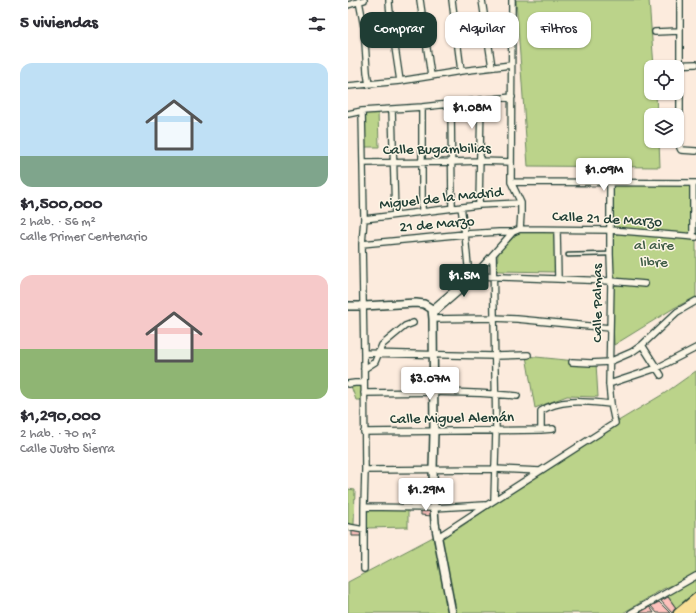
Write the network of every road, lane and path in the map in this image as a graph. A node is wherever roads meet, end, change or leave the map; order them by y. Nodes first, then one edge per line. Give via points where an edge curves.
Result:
1 (389, 0) edge
2 (420, 0) edge
3 (452, 0) edge
4 (482, 0) edge
5 (512, 0) edge
6 (680, 0) edge
7 (361, 1) edge
8 (348, 5) edge
9 (679, 31) junction
10 (655, 32) dead end
11 (680, 60) edge
12 (696, 64) edge
13 (511, 65) junction
14 (684, 65) edge
15 (492, 67) junction
16 (461, 71) junction
17 (431, 76) junction
18 (400, 81) junction
19 (369, 85) junction
20 (348, 86) edge
21 (512, 97) junction
22 (481, 100) junction
23 (680, 100) edge
24 (451, 104) junction
25 (422, 107) junction
26 (392, 109) junction
27 (362, 112) junction
28 (348, 114) edge
29 (696, 151) edge
30 (480, 161) junction
31 (422, 162) junction
32 (452, 162) junction
33 (511, 162) junction
34 (363, 163) junction
35 (394, 163) junction
36 (511, 182) junction
37 (610, 183) junction
38 (694, 183) edge
39 (521, 203) junction
40 (479, 205) junction
41 (461, 207) junction
42 (452, 208) junction
43 (422, 212) junction
44 (395, 215) junction
45 (364, 219) junction
46 (520, 229) junction
47 (557, 230) junction
48 (610, 230) junction
49 (513, 232) junction
50 (465, 234) junction
51 (695, 237) edge
52 (362, 244) junction
53 (568, 254) dead end
54 (610, 254) junction
55 (493, 255) junction
56 (478, 273) junction
57 (469, 276) junction
58 (494, 277) junction
59 (558, 279) junction
60 (611, 281) junction
61 (645, 284) dead end
62 (696, 301) edge
63 (348, 306) edge
64 (364, 306) junction
65 (433, 314) junction
66 (494, 318) junction
67 (414, 323) dead end
68 (610, 328) junction
69 (642, 345) junction
70 (696, 348) edge
71 (364, 353) junction
72 (378, 353) junction
73 (434, 354) junction
74 (528, 355) dead end
75 (494, 356) junction
76 (572, 362) dead end
77 (609, 362) junction
78 (657, 368) junction
79 (364, 369) junction
80 (661, 375) dead end
81 (364, 383) junction
82 (348, 384) edge
83 (609, 384) junction
84 (434, 392) junction
85 (364, 393) junction
86 (495, 393) junction
87 (517, 396) dead end
88 (610, 404) junction
89 (553, 429) dead end
90 (541, 430) junction
91 (496, 431) junction
92 (364, 432) junction
93 (434, 432) junction
94 (433, 469) junction
95 (495, 469) junction
96 (365, 470) junction
97 (541, 471) junction
98 (494, 500) junction
99 (487, 505) junction
100 (364, 507) junction
101 (434, 508) junction
102 (348, 527) edge
103 (364, 530) junction
104 (438, 537) junction
105 (364, 569) dead end
106 (696, 576) edge
107 (696, 598) edge
108 (696, 605) edge
109 (452, 613) edge
110 (631, 613) edge
111 (678, 613) edge
112 (687, 613) edge

1 - 18 street via 391,20 396,32 395,47
2 - 17 street
3 - 16 street
4 - 15 street
5 - 13 street
6 - 9 street
7 - 8 street
7 - 19 street
9 - 10 street
9 - 11 street
12 - 14 street
13 - 15 street
13 - 21 street
15 - 16 street
16 - 17 street
17 - 18 street
18 - 19 street
19 - 20 street
21 - 22 street
21 - 33 street
22 - 24 street
22 - 30 street
23 - 29 street via 680,148
24 - 25 street
24 - 32 street
25 - 26 street
25 - 31 street
26 - 27 street
26 - 35 street
27 - 28 street
27 - 34 street
30 - 32 street, Calle Bugambilias
30 - 33 street, Calle Bugambilias
30 - 40 street
31 - 32 street, Calle Bugambilias
31 - 35 street, Calle Bugambilias
31 - 43 street
32 - 42 street
33 - 36 street
34 - 35 street, Calle Bugambilias
34 - 45 street
35 - 44 street
36 - 37 street
36 - 39 street
37 - 38 street
37 - 48 street, Calle Palmas
38 - 51 street
39 - 40 street, Miguel de la Madrid
39 - 46 street
40 - 41 street, Miguel de la Madrid
41 - 42 street, Miguel de la Madrid
41 - 50 street
42 - 43 street, Miguel de la Madrid
43 - 44 street, Miguel de la Madrid
44 - 45 street, Miguel de la Madrid
45 - 52 street
46 - 47 street, Calle 21 de Marzo
46 - 49 street
47 - 48 street, Calle 21 de Marzo
47 - 59 street
48 - 51 street, Calle 21 de Marzo
48 - 54 street, Calle Palmas
49 - 50 street, 21 de Marzo
49 - 55 street
50 - 52 street, 21 de Marzo
50 - 57 street
52 - 64 street
53 - 54 lane
54 - 60 street, Calle Palmas
55 - 56 street
55 - 58 street
56 - 57 street
56 - 58 street
56 - 65 street
57 - 65 street
58 - 59 street
58 - 66 street
59 - 60 street
60 - 61 street
60 - 68 street, Calle Palmas
62 - 69 street via 677,312
63 - 64 street
64 - 65 street via 416,303 424,304
64 - 71 street
65 - 66 street
65 - 73 street
66 - 68 street
66 - 75 street
67 - 72 street via 405,326 382,345
68 - 77 street, Calle Palmas
69 - 77 street
69 - 78 street
70 - 78 street
71 - 72 street
71 - 79 street
72 - 73 street
72 - 79 street via 375,362
73 - 75 street
73 - 84 street
74 - 75 street
75 - 86 street
76 - 77 street
77 - 83 street, Calle Palmas
78 - 80 street
78 - 83 street
79 - 81 street
81 - 82 street
81 - 85 street
83 - 88 street, Calle Palmas
84 - 85 street
84 - 86 street
84 - 93 street
85 - 92 street
86 - 87 street
86 - 91 street
88 - 90 street via 561,403 541,412
88 - 97 street, Calle Palmas via 615,423
89 - 90 street, Calle Miguel Alemán
90 - 91 street, Calle Miguel Alemán
91 - 93 street, Calle Miguel Alemán
91 - 95 street
92 - 93 street, Calle Miguel Alemán
92 - 96 street
93 - 94 street
94 - 95 street
94 - 96 street
94 - 101 street
95 - 97 street
95 - 98 street
96 - 100 street
97 - 98 street
98 - 99 street
99 - 101 street
99 - 104 street
100 - 101 street
100 - 103 street
101 - 104 street
102 - 103 street
103 - 105 street
104 - 109 street
106 - 110 street
107 - 111 main road
108 - 112 main road

